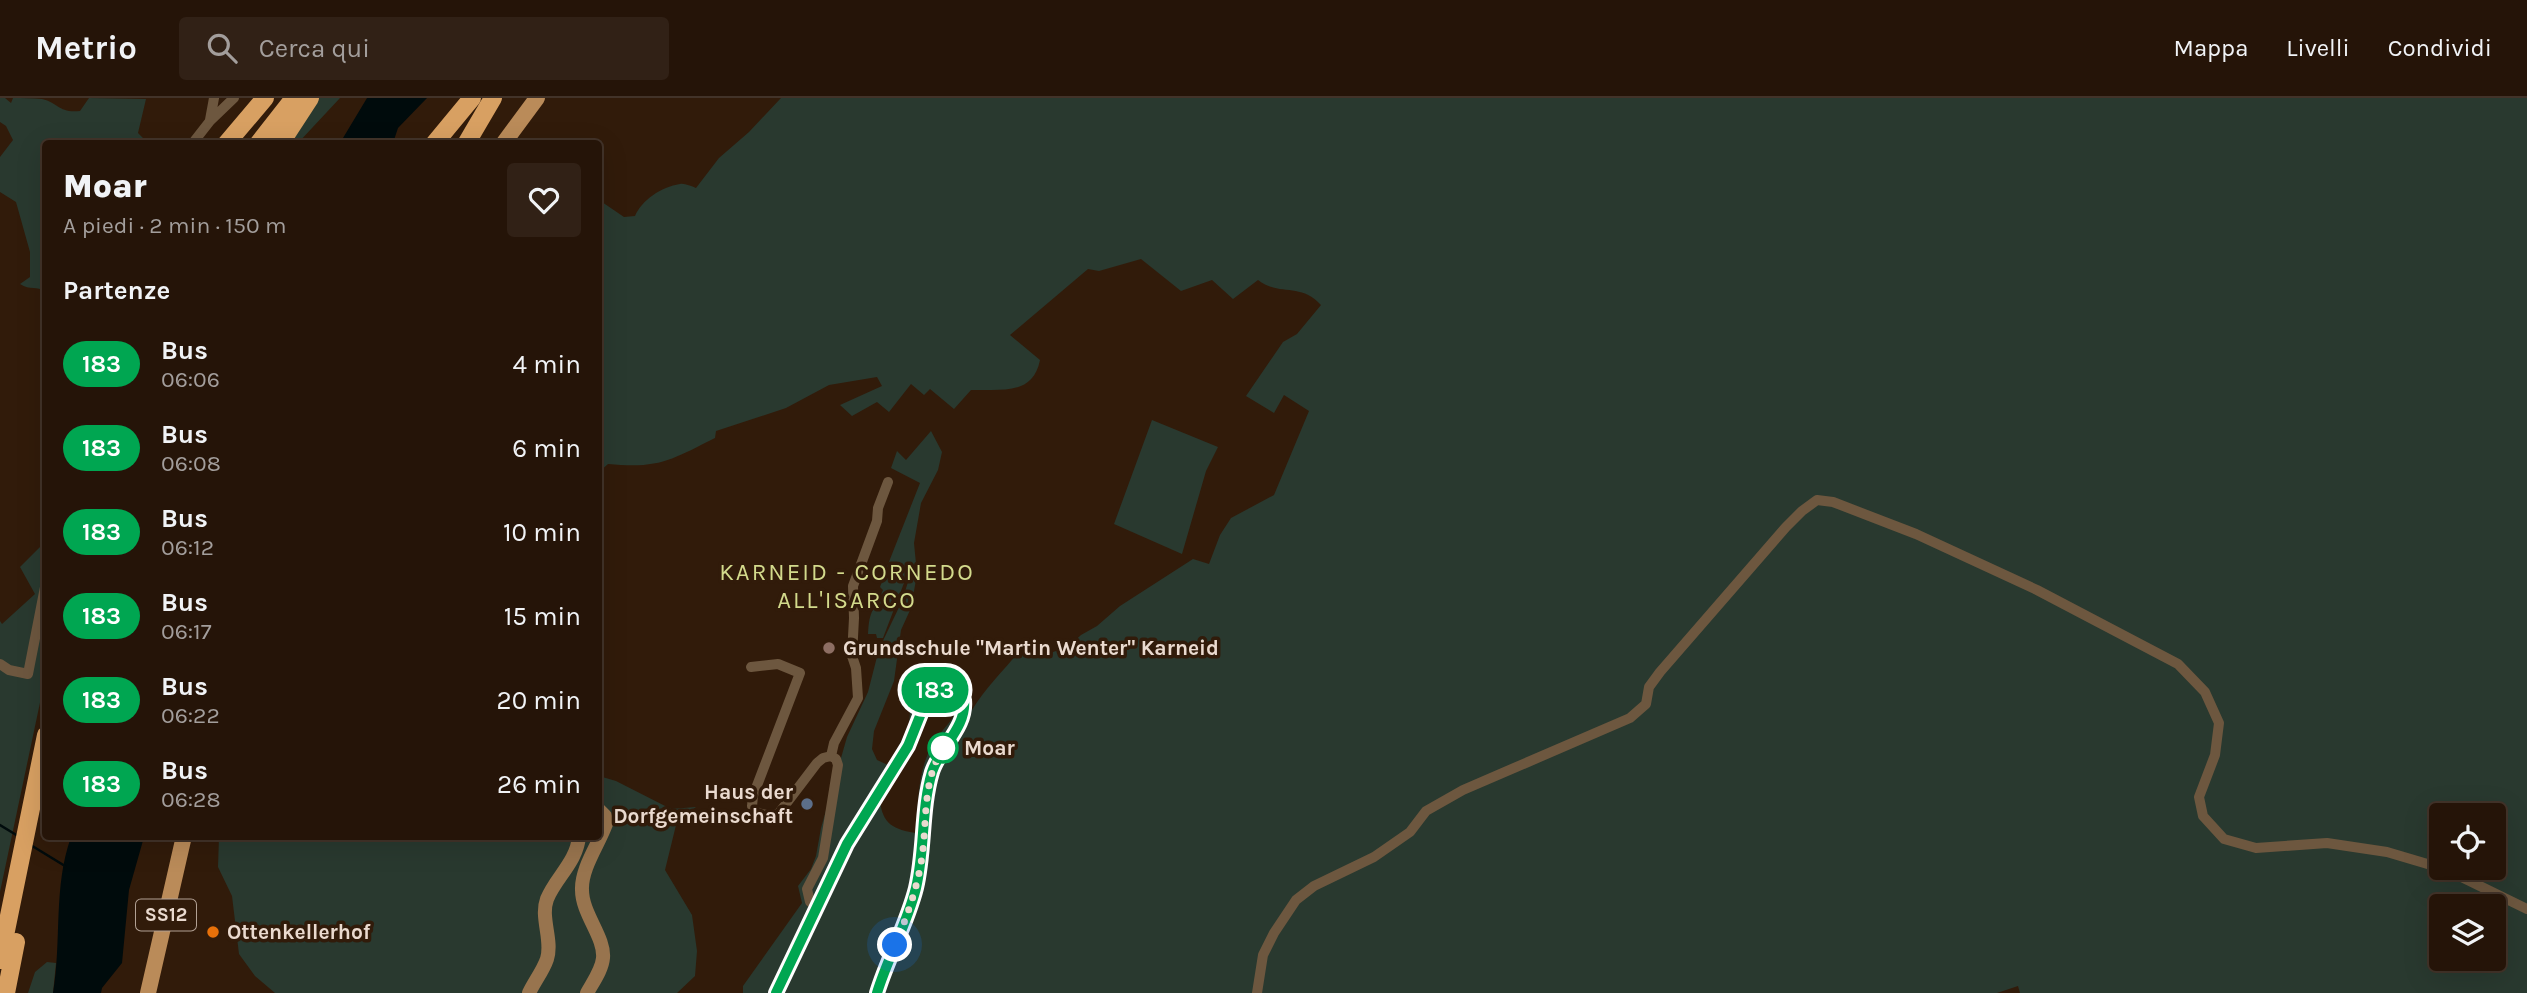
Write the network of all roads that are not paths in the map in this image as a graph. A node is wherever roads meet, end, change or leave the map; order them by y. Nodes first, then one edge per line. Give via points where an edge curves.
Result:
1 (214, 98) edge
2 (265, 98) edge
3 (279, 98) edge
4 (295, 98) edge
5 (310, 98) edge
6 (471, 98) edge
7 (493, 98) edge
8 (537, 98) edge
9 (231, 101) edge
10 (210, 121) junction
11 (195, 140) edge
12 (229, 140) edge
13 (247, 140) edge
14 (261, 140) edge
15 (283, 140) edge
16 (437, 140) edge
17 (468, 140) edge
18 (506, 140) edge
19 (888, 482) dead end
20 (42, 621) edge
21 (0, 664) edge
22 (751, 667) dead end
23 (831, 756) junction
24 (42, 765) edge
25 (42, 800) edge
26 (36, 811) junction
27 (602, 813) edge
28 (602, 833) edge
29 (183, 840) edge
30 (579, 840) edge
31 (599, 840) edge
32 (2429, 864) edge
33 (2467, 880) edge
34 (18, 900) junction
35 (816, 904) junction
36 (2527, 909) edge
37 (0, 960) edge
38 (6, 993) edge
39 (148, 993) edge
40 (529, 993) edge
41 (587, 993) edge
42 (776, 993) edge
43 (877, 993) edge
44 (1257, 993) edge

1 - 10 street
2 - 12 highway
3 - 13 highway
4 - 14 highway
5 - 15 highway
6 - 16 highway
7 - 17 highway
8 - 18 main road
9 - 10 street
10 - 11 street
19 - 23 street via 853,586 852,656 858,698
20 - 21 street via 28,674
22 - 23 street via 778,664 800,673 753,796 751,806 757,813 779,813 817,763
23 - 35 street via 838,765 823,858 807,889 810,902
24 - 26 highway
25 - 26 highway
26 - 34 highway
27 - 28 street via 606,824
29 - 39 main road, SS12
30 - 40 street via 545,905 547,958
31 - 41 street via 582,890 603,957
32 - 44 street via 2327,843 2256,848 2224,839 2203,816 2199,797 2215,755 2219,723 2205,692 2178,664 2037,590 1916,534 1817,500 1786,527 1660,672 1649,687 1646,704 1630,718 1463,790 1426,811 1410,832 1374,857 1314,886 1296,900 1263,955
33 - 36 street
34 - 37 highway
34 - 38 highway
35 - 42 street
35 - 43 street via 908,746 928,696 942,688 958,693 964,700 964,715 933,769 915,892

